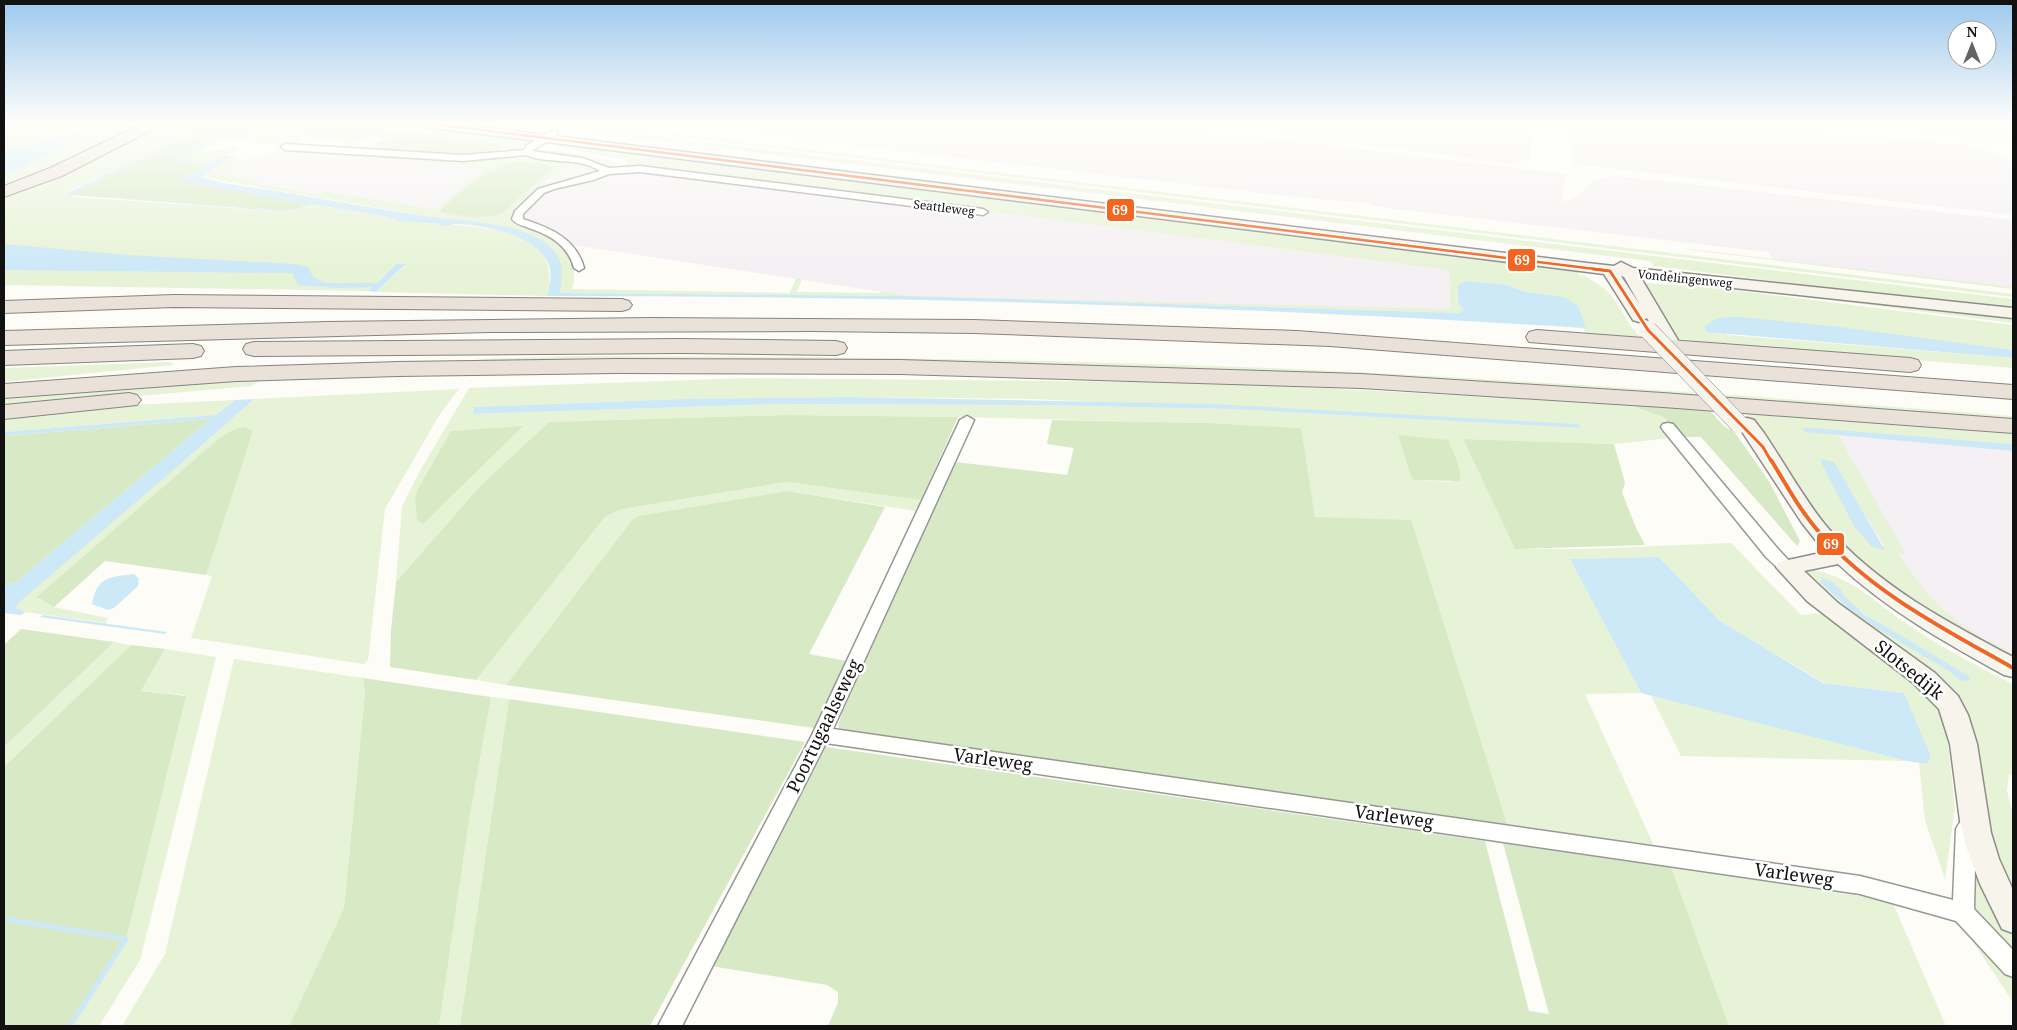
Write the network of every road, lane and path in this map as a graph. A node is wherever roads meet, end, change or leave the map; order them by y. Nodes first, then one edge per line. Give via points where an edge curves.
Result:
1 (58, 171) edge
2 (607, 171) edge
3 (656, 171) edge
4 (830, 171) edge
5 (12, 189) edge
6 (983, 212) dead end
7 (579, 268) dead end
8 (1623, 273) junction
9 (4, 290) edge
10 (355, 301) junction
11 (1992, 311) junction
12 (2013, 314) edge
13 (6, 321) edge
14 (1660, 334) junction
15 (4, 345) edge
16 (682, 346) junction
17 (4, 358) edge
18 (1612, 361) junction
19 (900, 367) junction
20 (2013, 373) edge
21 (4, 389) edge
22 (2013, 392) edge
23 (2013, 406) edge
24 (4, 412) edge
25 (967, 420) dead end
26 (1743, 424) junction
27 (2013, 426) edge
28 (1668, 427) dead end
29 (1842, 556) junction
30 (1787, 567) junction
31 (2013, 668) edge
32 (821, 735) junction
33 (1974, 822) junction
34 (1963, 913) junction
35 (2013, 919) edge
36 (2013, 966) edge
37 (670, 1026) edge

1 - 5 highway
2 - 7 street, Seattleweg via 545,189 517,216 519,221 553,234 574,250
3 - 6 street, Seattleweg
4 - 8 main road, Vondelingenweg
8 - 11 main road, Vondelingenweg
8 - 11 main road, Vondelingenweg
8 - 14 main road
8 - 14 main road
9 - 10 highway via 280,296
10 - 13 highway via 174,301
10 - 20 highway via 875,310 1240,321 1575,339
11 - 12 main road, Vondelingenweg
13 - 18 highway via 405,326 842,325 1131,331 1303,338
14 - 26 main road
14 - 26 main road, bridge
15 - 18 highway via 612,331 836,333 1017,336
16 - 17 highway via 297,348
16 - 21 highway via 250,363 138,372
16 - 23 highway via 1025,352 1284,361 1580,375
18 - 22 highway
19 - 21 highway via 398,369 236,374
19 - 24 highway via 330,388 143,399
19 - 27 highway via 1362,381
25 - 32 street, Poortugaalseweg
26 - 29 main road via 1763,447 1819,532
28 - 30 street, Slotsedijk
29 - 30 main road
29 - 31 main road via 1927,619
30 - 33 main road, Slotsedijk via 1795,578 1841,618 1894,654 1936,688 1950,704 1963,739
32 - 34 street, Varleweg via 1860,885
32 - 37 street, Poortugaalseweg
33 - 34 street via 1966,829
33 - 35 main road, Slotsedijk via 1984,856
34 - 36 street

